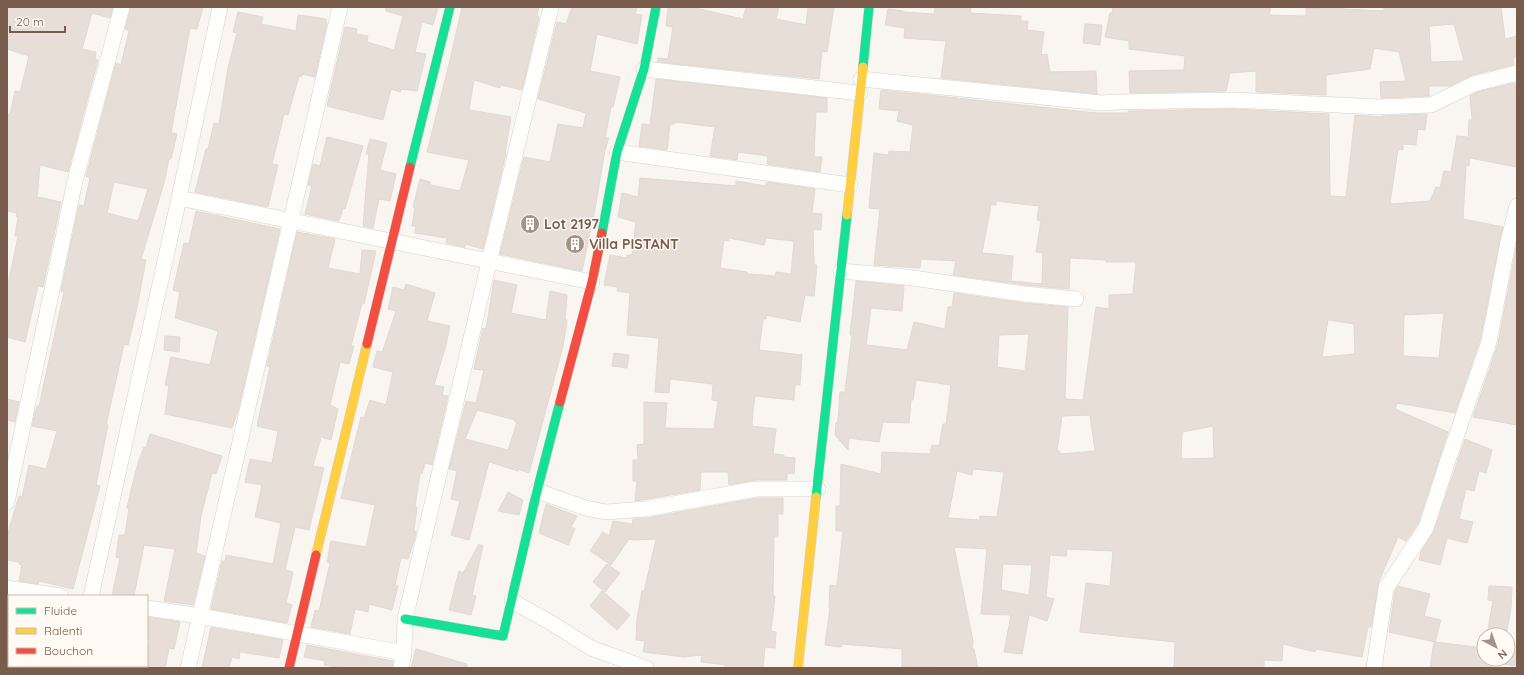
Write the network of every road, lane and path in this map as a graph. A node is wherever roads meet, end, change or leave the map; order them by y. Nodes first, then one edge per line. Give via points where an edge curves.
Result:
1 (122, 7) edge
2 (220, 7) edge
3 (340, 7) edge
4 (450, 7) edge
5 (551, 7) edge
6 (656, 7) edge
7 (869, 7) edge
8 (644, 70) junction
9 (1517, 73) edge
10 (861, 86) junction
11 (617, 152) junction
12 (850, 185) junction
13 (180, 198) junction
14 (1517, 206) edge
15 (291, 220) junction
16 (393, 242) junction
17 (489, 262) junction
18 (841, 271) junction
19 (592, 282) junction
20 (1076, 299) dead end
21 (818, 489) junction
22 (537, 491) junction
23 (7, 502) edge
24 (7, 588) edge
25 (54, 595) edge
26 (91, 595) edge
27 (512, 601) junction
28 (148, 608) edge
29 (200, 616) junction
30 (405, 619) junction
31 (297, 633) junction
32 (404, 653) junction
33 (188, 668) edge
34 (289, 668) edge
35 (400, 668) edge
36 (646, 668) edge
37 (798, 668) edge
38 (1374, 668) edge

1 - 23 street via 75,181
2 - 13 street
3 - 15 street
4 - 16 street
5 - 17 street
6 - 8 street
7 - 10 street
8 - 10 street
8 - 11 street
9 - 10 street via 1474,84 1431,105 1379,107 1233,100 1101,103
10 - 12 street
11 - 12 street
11 - 19 street via 608,211
12 - 18 street
13 - 15 street
13 - 26 street
14 - 38 street via 1489,342 1426,528 1386,588
15 - 16 street
15 - 29 street
16 - 17 street
16 - 31 street
17 - 19 street
17 - 30 street
18 - 20 street
18 - 21 street
19 - 22 street
21 - 22 street via 756,490 645,509 606,512
21 - 37 street
22 - 27 street
24 - 25 street
27 - 30 street via 503,636
27 - 36 street via 591,648
28 - 29 street
29 - 31 street
29 - 33 street
30 - 32 street
31 - 32 street
31 - 34 street
32 - 35 street

